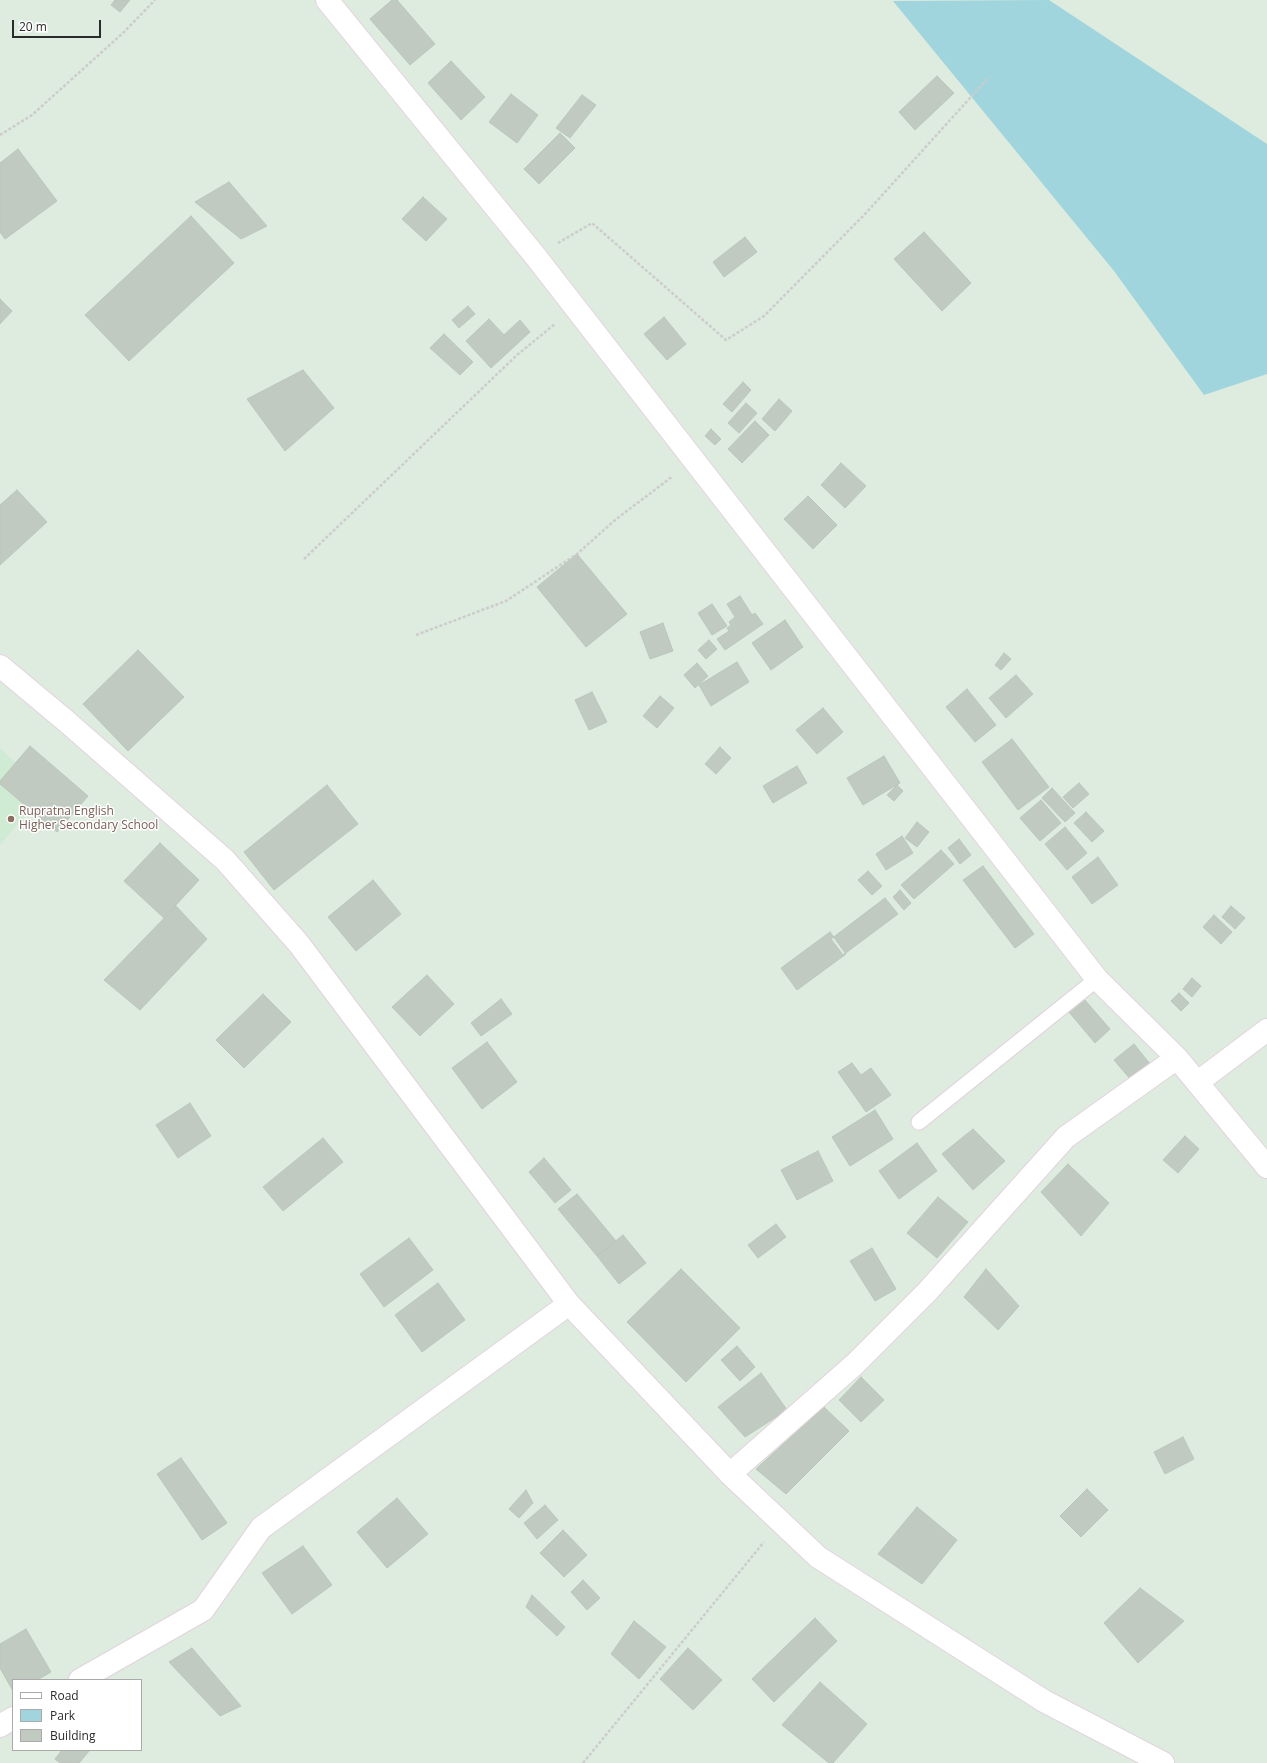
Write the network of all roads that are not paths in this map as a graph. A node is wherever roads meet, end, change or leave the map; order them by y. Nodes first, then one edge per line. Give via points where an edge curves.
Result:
1 (327, 0) edge
2 (0, 666) edge
3 (1097, 979) junction
4 (1267, 1030) edge
5 (1177, 1058) junction
6 (1198, 1082) junction
7 (919, 1122) dead end
8 (1267, 1168) edge
9 (569, 1304) junction
10 (730, 1474) junction
11 (82, 1679) edge
12 (12, 1719) edge
13 (0, 1726) edge
14 (1163, 1763) edge

1 - 3 street via 536,257
2 - 9 street via 225,860 298,944
3 - 5 street
3 - 7 lane
4 - 6 street
5 - 6 street
5 - 10 street via 1066,1137 927,1292 861,1359
6 - 8 street
9 - 10 street
9 - 11 street via 261,1528 203,1610
10 - 14 street via 818,1557 1044,1701
12 - 13 street

